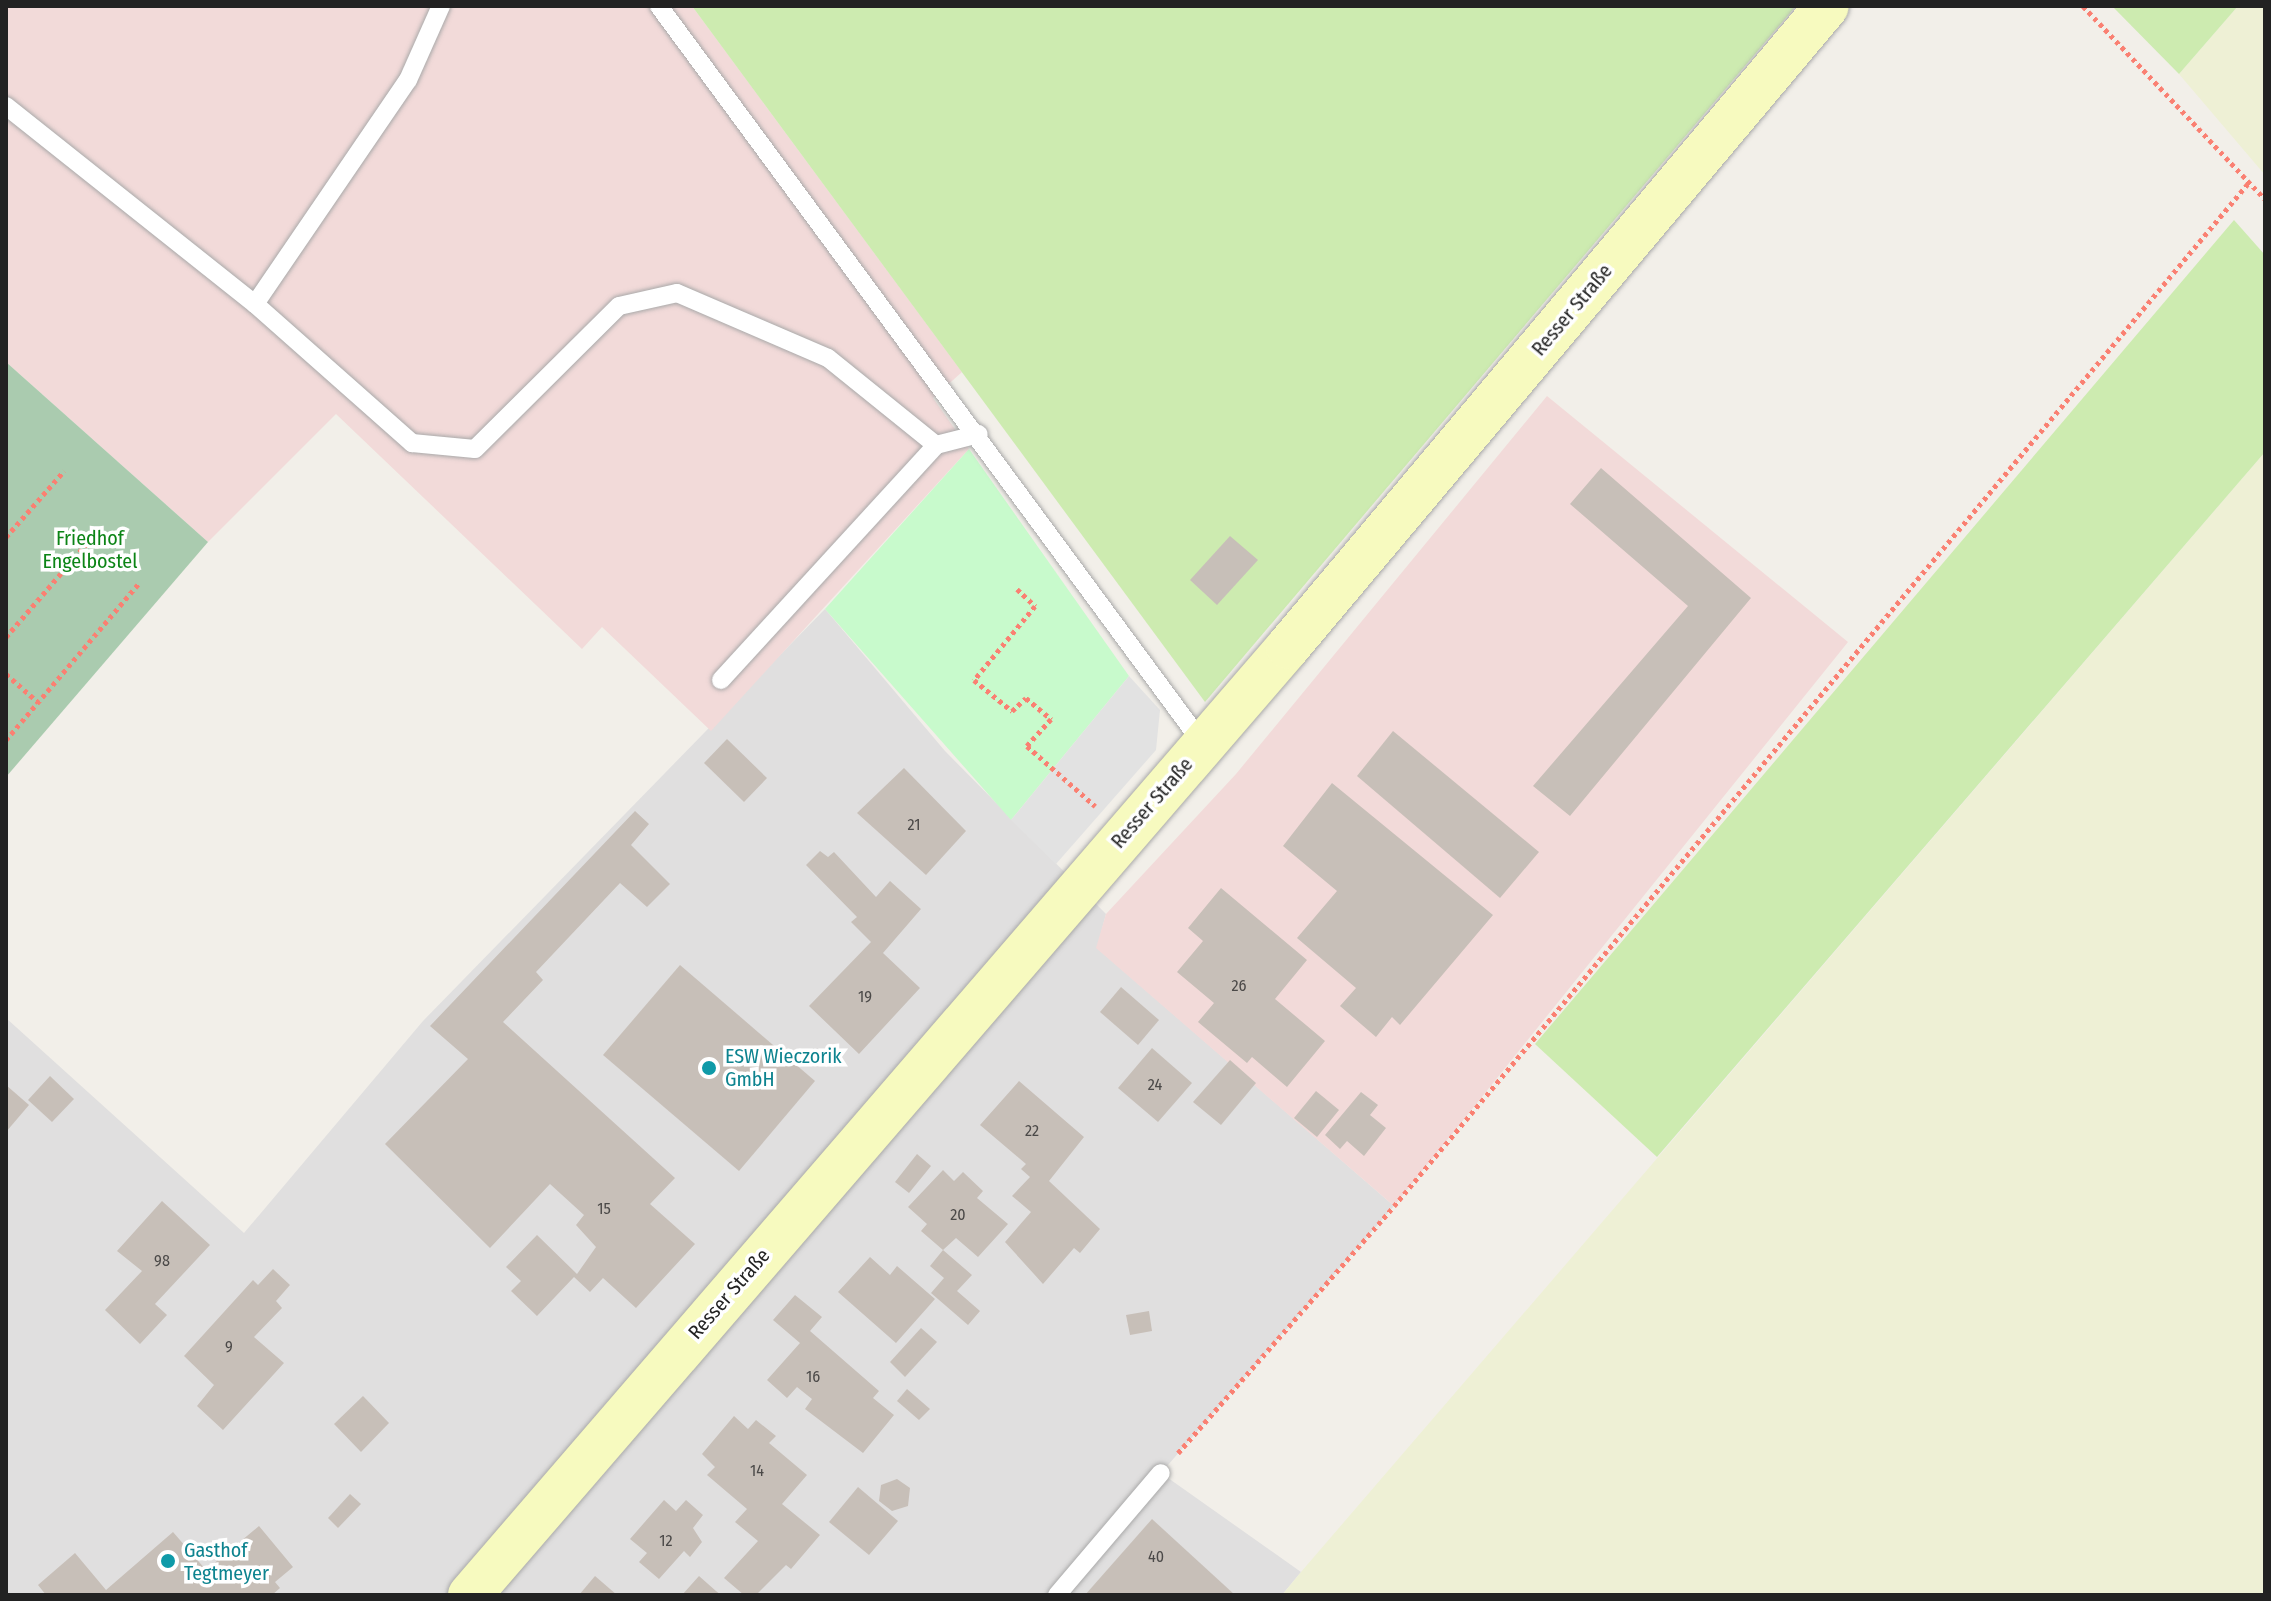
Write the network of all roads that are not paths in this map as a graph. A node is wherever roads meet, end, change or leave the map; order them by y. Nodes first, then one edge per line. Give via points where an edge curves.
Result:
1 (441, 6) edge
2 (659, 6) edge
3 (1827, 6) edge
4 (6, 106) edge
5 (255, 304) junction
6 (979, 434) junction
7 (936, 445) junction
8 (721, 680) dead end
9 (1203, 744) junction
10 (1161, 1473) road end
11 (470, 1595) edge
12 (1057, 1595) edge

1 - 5 lane via 408,80
2 - 6 lane
3 - 9 main road, Resser Straße
4 - 5 lane
5 - 7 lane via 412,443 475,449 619,306 677,293 828,358
6 - 7 lane
6 - 9 lane
7 - 8 lane
9 - 11 main road, Resser Straße
10 - 12 lane

